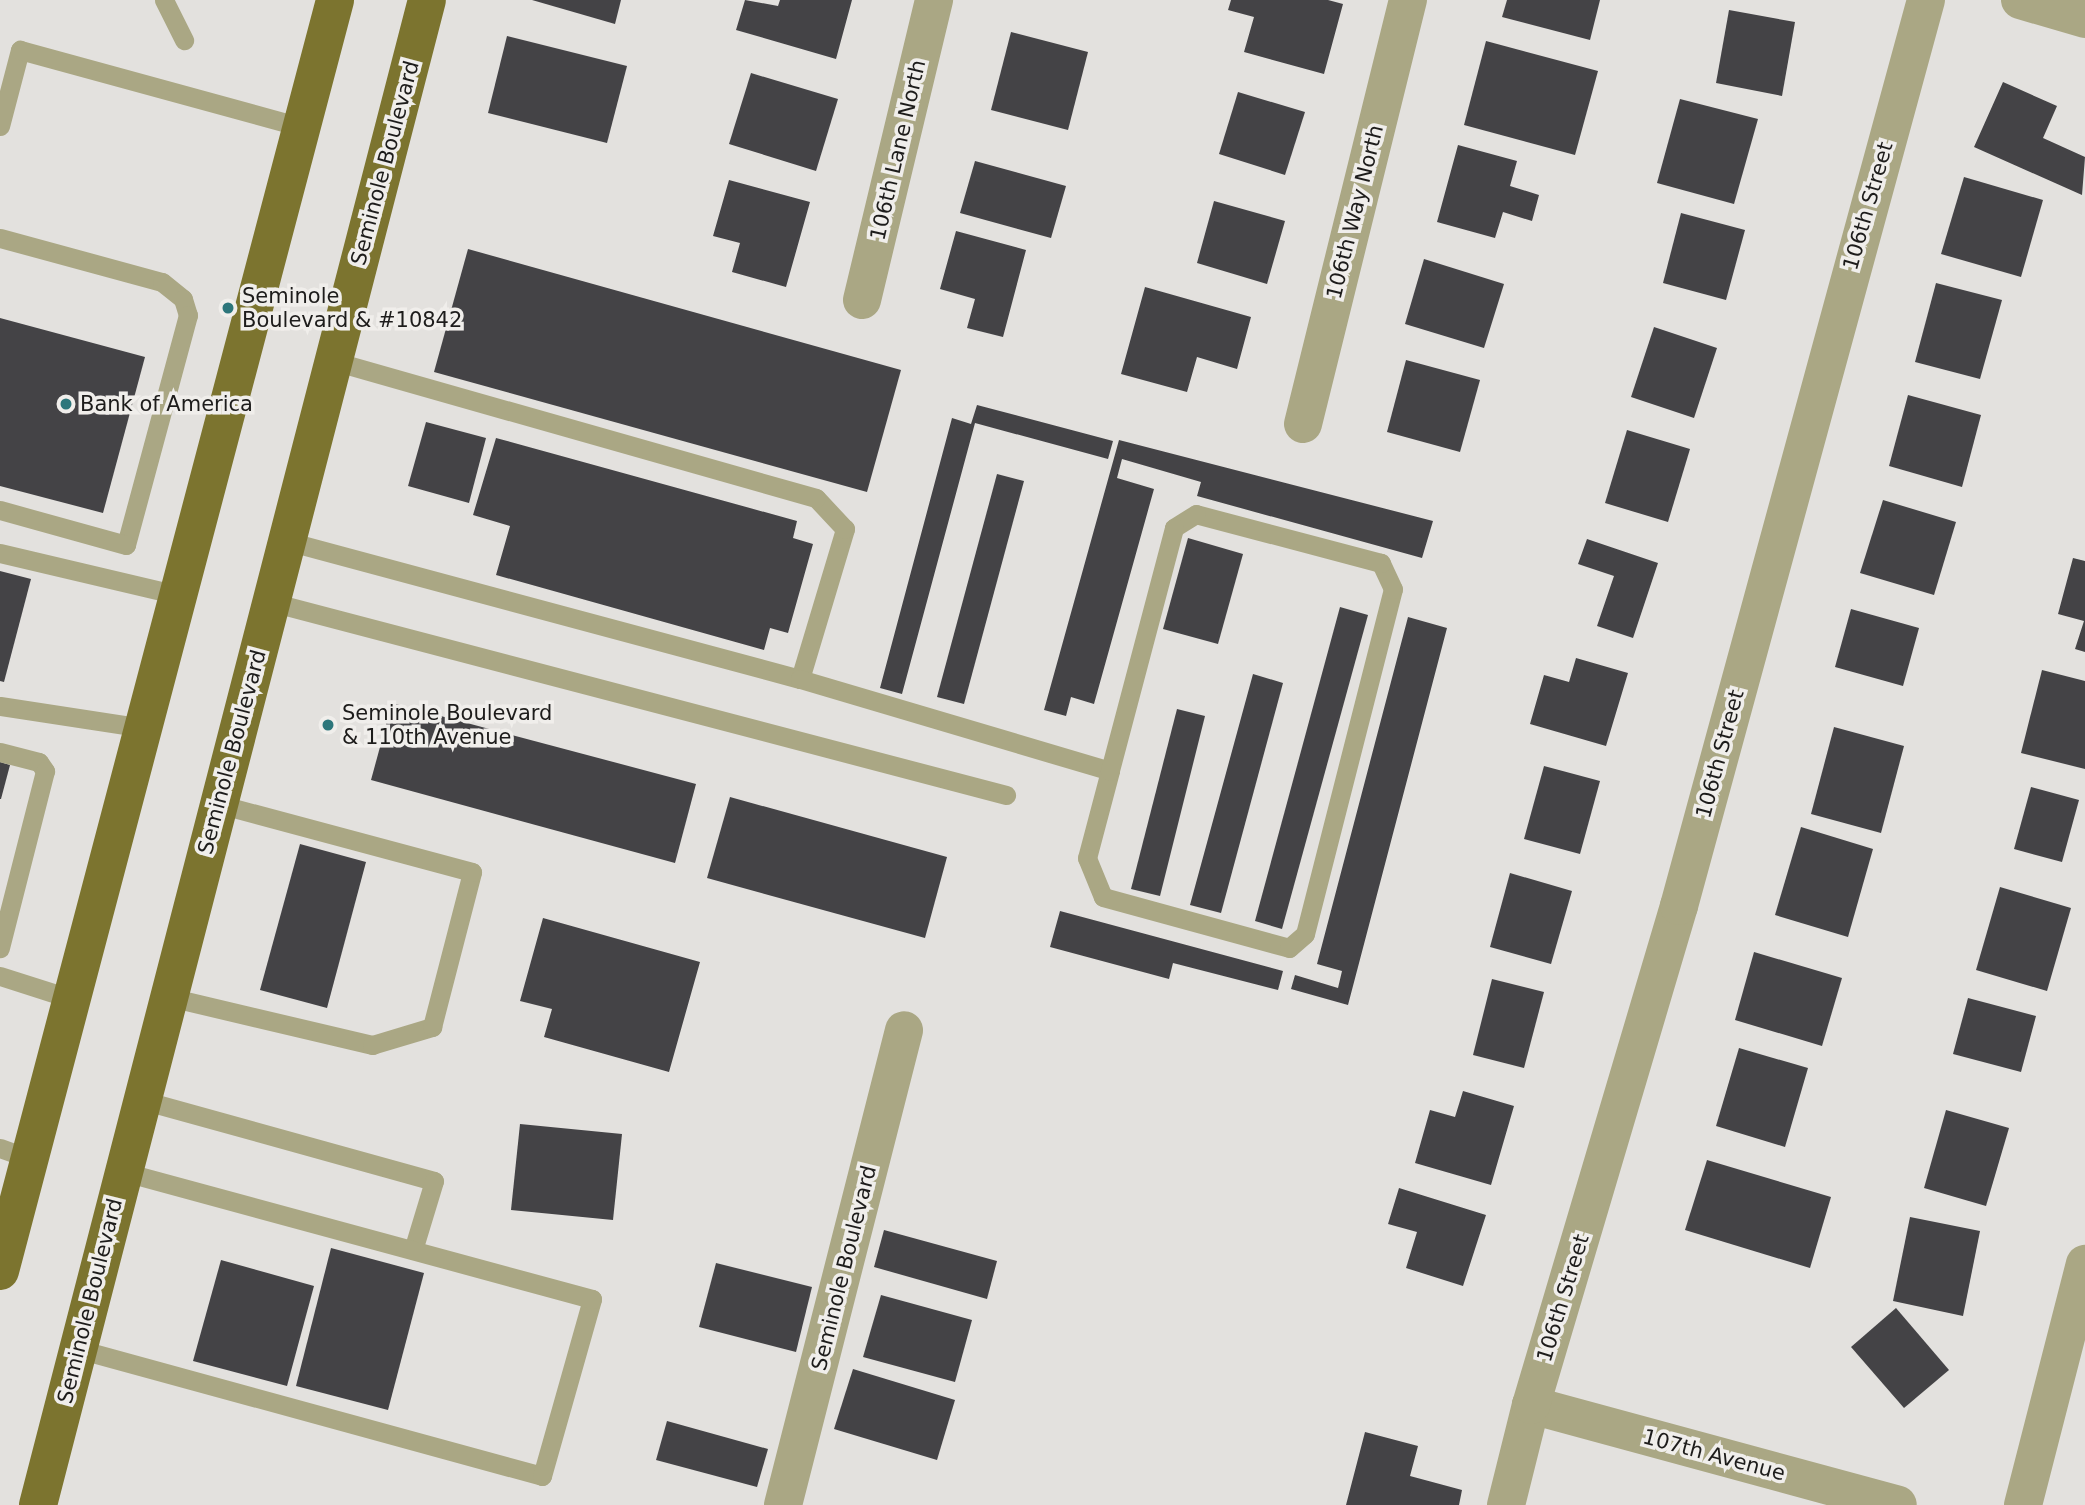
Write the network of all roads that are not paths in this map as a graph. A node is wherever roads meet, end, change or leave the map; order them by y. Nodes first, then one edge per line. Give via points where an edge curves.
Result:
1 (164, 0) edge
2 (335, 0) edge
3 (427, 0) edge
4 (934, 0) edge
5 (1408, 0) edge
6 (1926, 0) edge
7 (2020, 0) edge
8 (2085, 19) edge
9 (184, 40) dead end
10 (0, 126) edge
11 (302, 127) junction
12 (0, 238) edge
13 (862, 300) dead end
14 (333, 361) junction
15 (1303, 424) dead end
16 (0, 510) edge
17 (287, 541) junction
18 (0, 553) edge
19 (178, 595) junction
20 (271, 602) junction
21 (800, 679) junction
22 (0, 706) edge
23 (143, 729) junction
24 (0, 751) edge
25 (1110, 771) junction
26 (1006, 795) dead end
27 (219, 804) junction
28 (0, 948) edge
29 (0, 976) edge
30 (169, 997) junction
31 (72, 999) junction
32 (904, 1030) dead end
33 (142, 1100) junction
34 (15, 1154) edge
35 (123, 1172) junction
36 (413, 1250) junction
37 (2085, 1264) edge
38 (0, 1271) edge
39 (78, 1349) junction
40 (1531, 1405) junction
41 (38, 1505) edge
42 (783, 1505) edge
43 (1506, 1505) edge
44 (1898, 1505) edge
45 (2023, 1505) edge

1 - 9 lane
2 - 11 main road
3 - 14 main road, Seminole Boulevard
4 - 13 street, 106th Lane North
5 - 15 street, 106th Way North
6 - 40 street, 106th Street via 1679,906
7 - 8 street
10 - 11 lane via 20,50
11 - 19 main road
12 - 16 lane via 162,282 183,299 188,316 126,545
14 - 17 main road, Seminole Boulevard
14 - 21 lane via 816,498 845,529
17 - 20 main road, Seminole Boulevard
17 - 21 lane
18 - 19 lane
19 - 23 main road
20 - 26 lane
20 - 27 main road, Seminole Boulevard
21 - 25 lane
22 - 23 lane
23 - 31 main road
24 - 28 lane via 39,762 45,771
25 - 25 lane via 1087,858 1103,897 1289,948 1305,933 1393,589 1381,563 1196,514 1174,528
27 - 30 main road, Seminole Boulevard
27 - 30 lane via 472,872 432,1027 372,1045
29 - 31 lane
30 - 33 main road, Seminole Boulevard
31 - 34 main road
32 - 42 street, Seminole Boulevard
33 - 35 main road, Seminole Boulevard
33 - 36 lane via 433,1181
34 - 38 main road
35 - 36 lane
35 - 39 main road, Seminole Boulevard
36 - 39 lane via 592,1299 542,1476
37 - 45 street
39 - 41 main road, Seminole Boulevard
40 - 43 street, 106th Street
40 - 44 street, 107th Avenue

